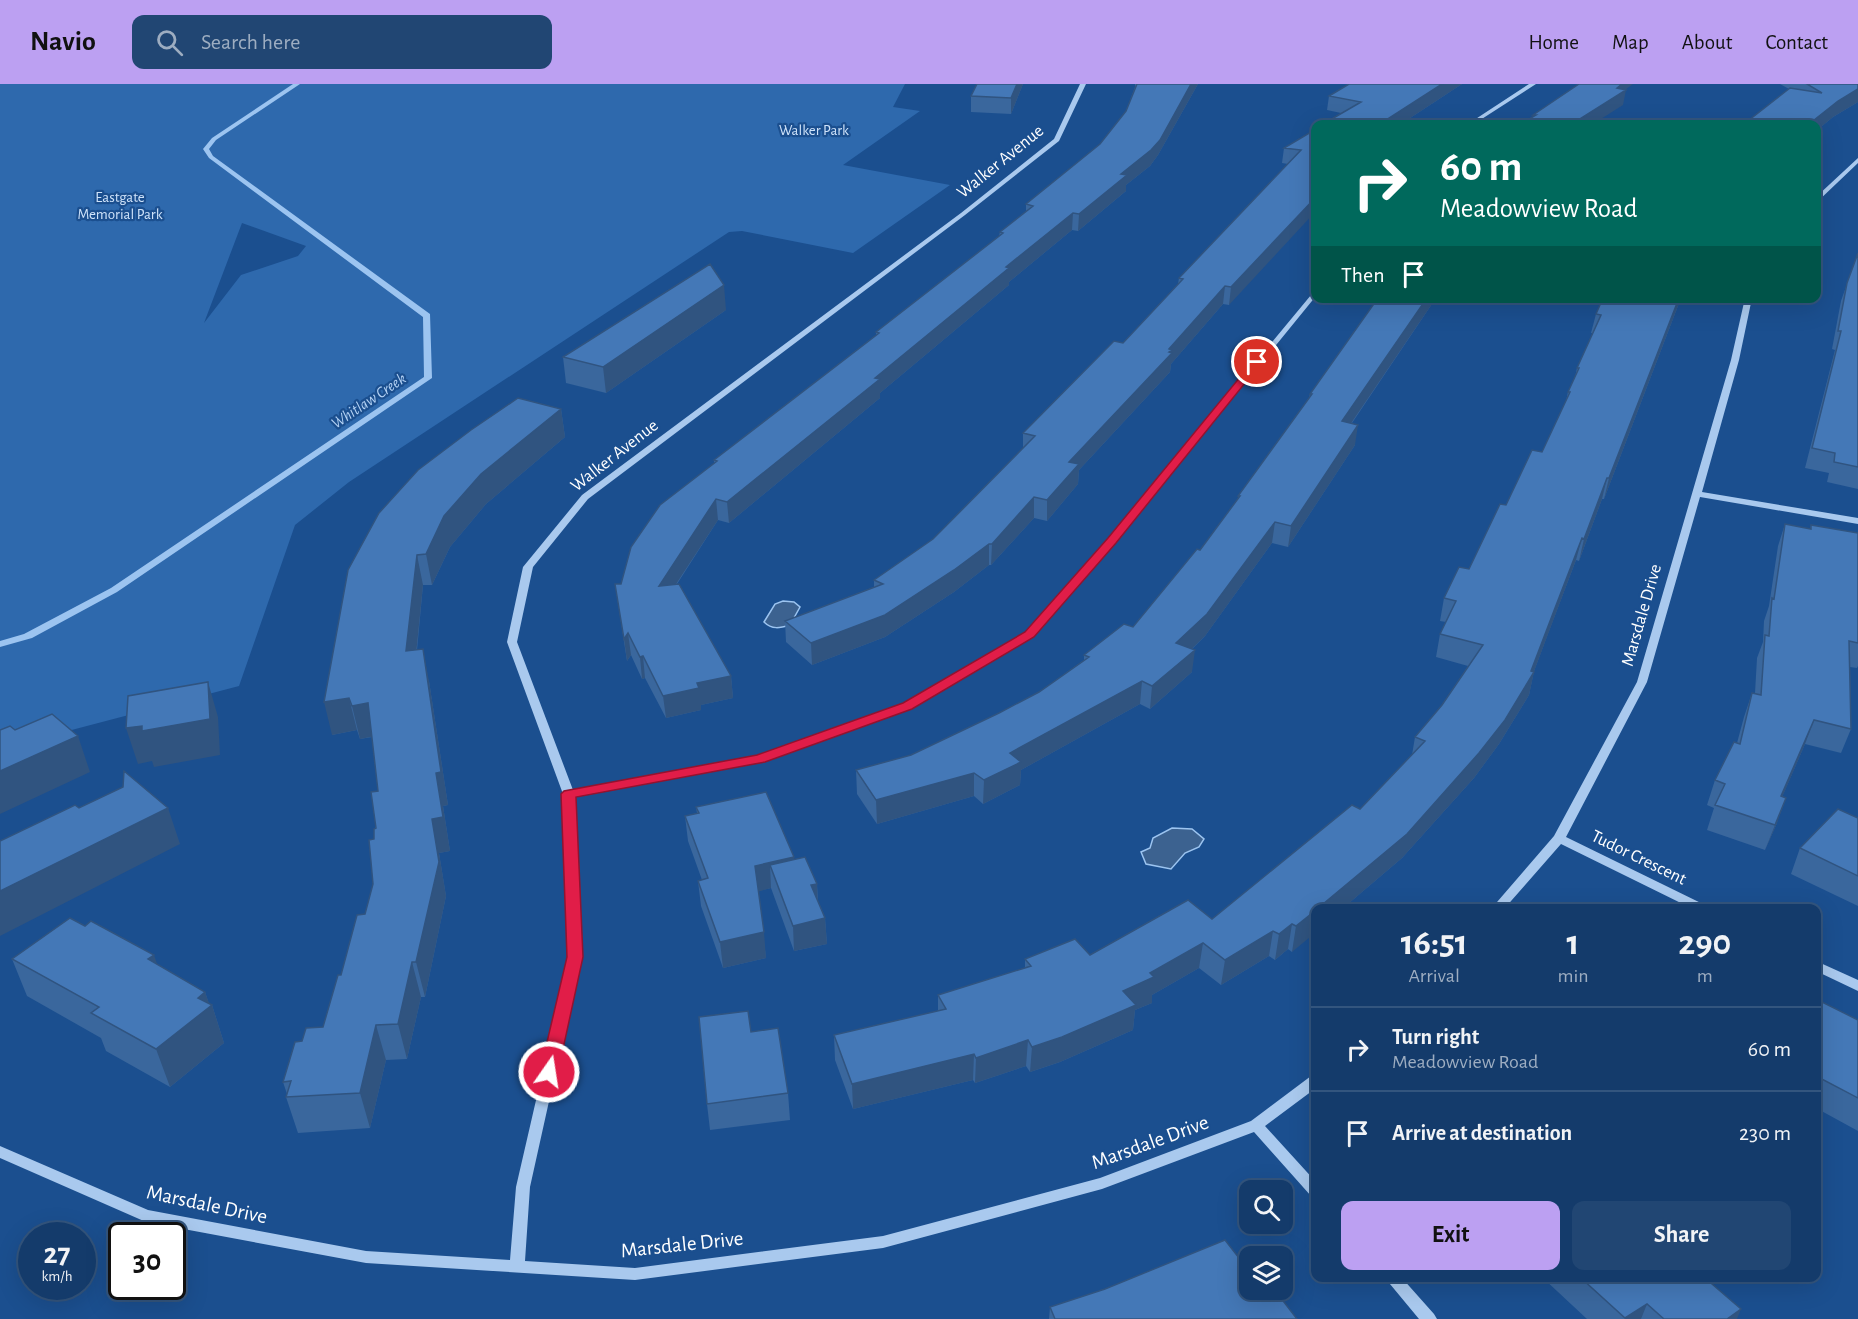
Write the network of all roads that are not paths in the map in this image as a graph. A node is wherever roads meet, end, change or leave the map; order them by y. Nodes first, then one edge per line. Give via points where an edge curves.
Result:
1 (1083, 84) edge
2 (1533, 84) edge
3 (1477, 120) edge
4 (1858, 160) edge
5 (1821, 196) edge
6 (1311, 297) edge
7 (1748, 303) edge
8 (1697, 494) junction
9 (1858, 521) edge
10 (569, 794) junction
11 (1559, 838) junction
12 (1501, 904) edge
13 (1692, 904) edge
14 (1821, 968) edge
15 (1858, 986) edge
16 (1311, 1084) edge
17 (1256, 1125) junction
18 (0, 1152) edge
19 (1311, 1186) edge
20 (518, 1267) junction
21 (1397, 1282) edge
22 (1429, 1319) edge

1 - 10 street, Walker Avenue via 1057,140 585,497 528,567 512,642
2 - 3 street
4 - 5 street
6 - 10 street via 1120,532 1030,634 907,706 760,759
7 - 8 street, Marsdale Drive
8 - 9 street
8 - 11 street, Marsdale Drive via 1642,682
10 - 20 street, Walker Avenue via 575,957 522,1187
11 - 12 street, Marsdale Drive
11 - 13 street, Tudor Crescent
14 - 15 street
16 - 17 street, Marsdale Drive
17 - 19 street
17 - 20 street, Marsdale Drive via 1102,1183 883,1242 636,1274
18 - 20 street, Marsdale Drive via 146,1216 366,1257
21 - 22 street

